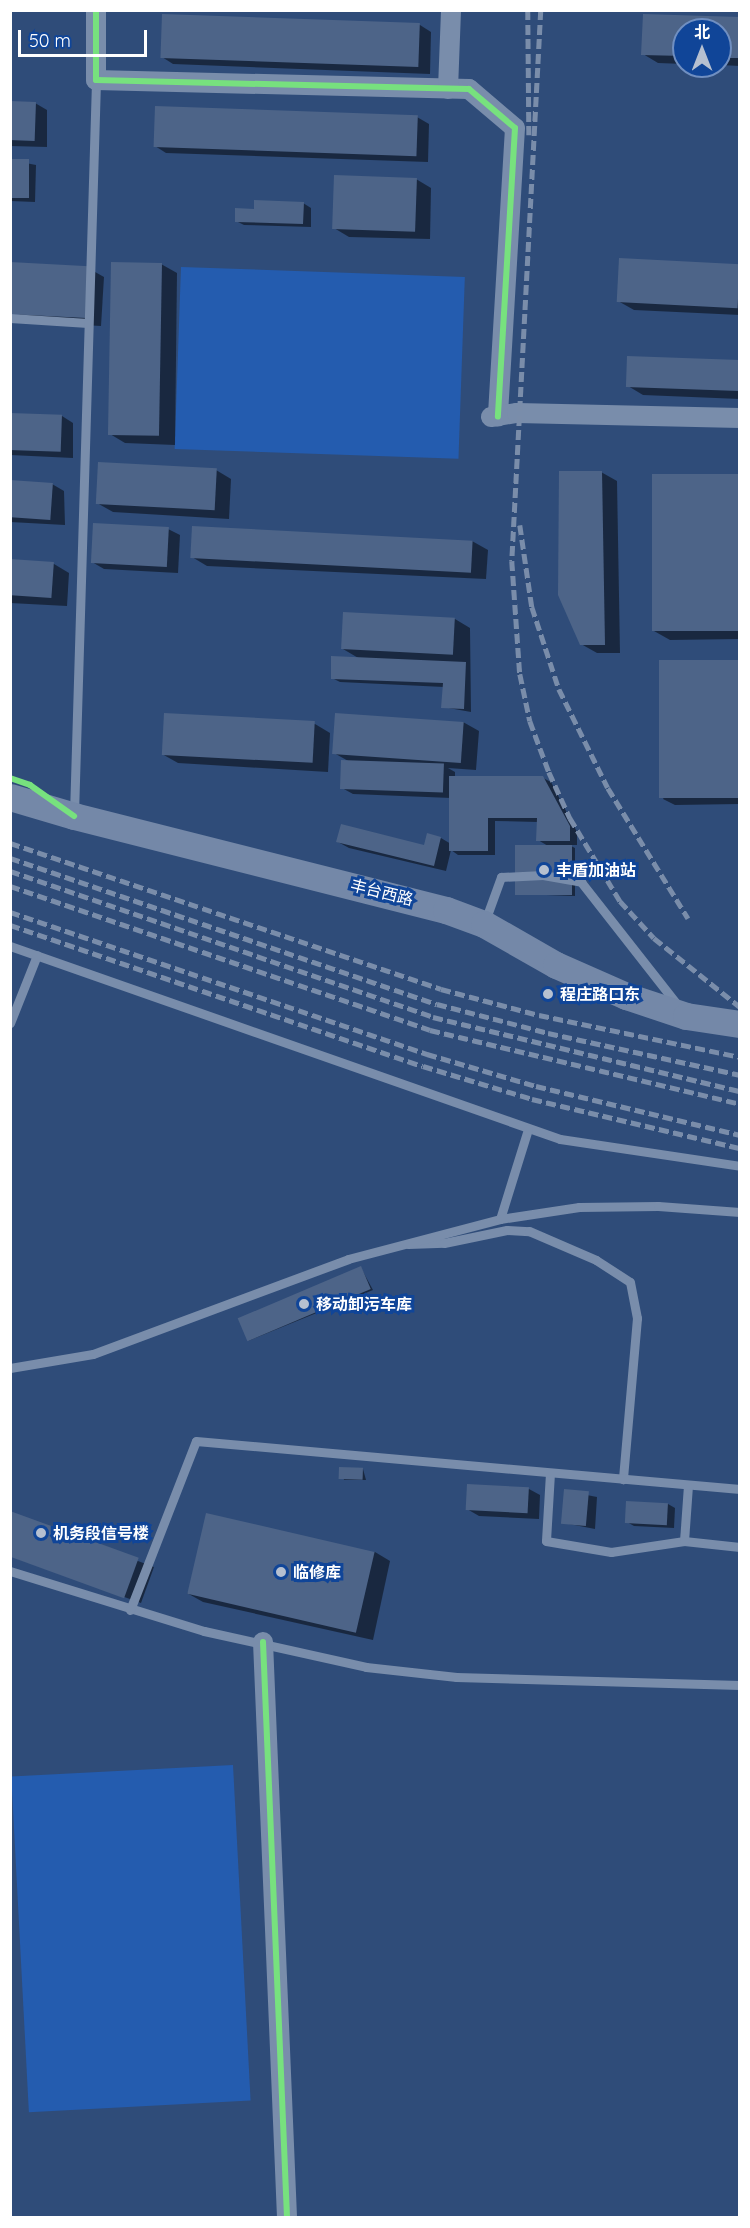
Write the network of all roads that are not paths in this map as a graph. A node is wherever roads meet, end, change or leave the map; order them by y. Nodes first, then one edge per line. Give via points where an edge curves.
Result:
1 (96, 10) edge
2 (451, 10) edge
3 (96, 80) junction
4 (448, 89) junction
5 (10, 318) edge
6 (88, 323) junction
7 (740, 418) edge
8 (10, 797) edge
9 (74, 816) junction
10 (484, 924) junction
11 (10, 946) edge
12 (37, 955) junction
13 (686, 1016) junction
14 (10, 1023) edge
15 (740, 1024) edge
16 (528, 1129) junction
17 (740, 1166) edge
18 (740, 1212) edge
19 (500, 1219) junction
20 (402, 1242) junction
21 (10, 1368) edge
22 (550, 1473) junction
23 (623, 1479) junction
24 (688, 1485) junction
25 (740, 1490) edge
26 (684, 1541) junction
27 (740, 1547) edge
28 (10, 1571) edge
29 (130, 1610) junction
30 (263, 1642) junction
31 (740, 1685) edge
32 (287, 2217) edge

1 - 3 street
2 - 4 street
3 - 4 street
3 - 6 lane
4 - 7 street via 469,89 515,128 495,417 518,413
5 - 6 lane
6 - 9 lane
8 - 9 main road, 丰台西路
9 - 10 main road, 丰台西路 via 402,897
10 - 13 main road, 丰台西路 via 591,982
10 - 13 lane via 501,877 543,875 581,882
11 - 12 lane
12 - 14 lane
12 - 16 lane
13 - 15 main road, 丰台西路
16 - 17 lane via 560,1140
16 - 19 lane
18 - 19 lane via 658,1206 579,1207
19 - 20 lane
20 - 21 lane via 93,1354
20 - 23 lane via 444,1243 507,1230 529,1231 596,1260 630,1282 637,1318
22 - 23 lane
22 - 26 lane via 546,1541 611,1552
22 - 29 lane via 196,1441
23 - 24 lane
24 - 25 lane
24 - 26 lane
26 - 27 lane
28 - 29 lane
29 - 30 lane via 204,1631
30 - 31 lane via 366,1666 456,1677
30 - 32 street

